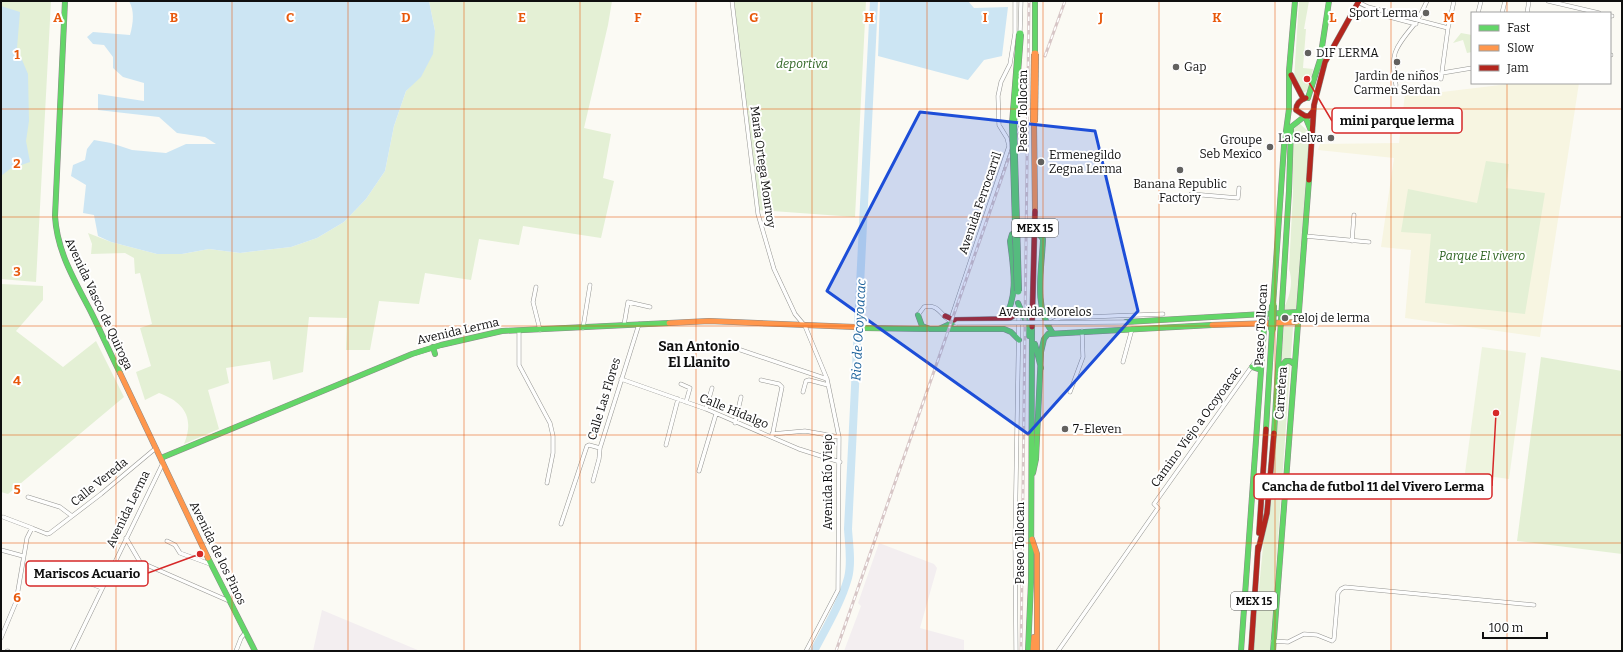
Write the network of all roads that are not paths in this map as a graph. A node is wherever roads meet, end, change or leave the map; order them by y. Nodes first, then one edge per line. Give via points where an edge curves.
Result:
1 (65, 1) edge
2 (732, 1) edge
3 (1015, 1) edge
4 (1021, 1) edge
5 (1035, 1) edge
6 (1295, 1) edge
7 (1329, 1) edge
8 (1427, 1) edge
9 (1454, 1) edge
10 (1481, 1) edge
11 (1505, 1) edge
12 (1529, 1) edge
13 (1548, 1) edge
14 (1357, 3) edge
15 (1367, 9) junction
16 (1478, 12) edge
17 (1502, 12) edge
18 (1527, 12) edge
19 (1595, 12) edge
20 (1416, 20) junction
21 (1425, 22) junction
22 (1414, 25) junction
23 (1448, 28) junction
24 (1020, 34) joint
25 (1323, 61) junction
26 (1471, 68) edge
27 (1289, 71) junction
28 (1442, 73) junction
29 (1441, 79) dead end
30 (1396, 85) dead end
31 (1306, 98) junction
32 (1314, 107) junction
33 (1294, 108) junction
34 (1302, 118) junction
35 (1291, 127) junction
36 (1313, 136) junction
37 (1239, 188) dead end
38 (1191, 194) dead end
39 (1354, 215) dead end
40 (1018, 232) dead end
41 (1038, 233) dead end
42 (1305, 236) junction
43 (1352, 241) junction
44 (1369, 242) dead end
45 (590, 285) dead end
46 (536, 287) dead end
47 (1018, 303) junction
48 (650, 307) dead end
49 (1019, 312) junction
50 (1298, 312) junction
51 (1163, 314) dead end
52 (1265, 314) junction
53 (1281, 314) junction
54 (918, 315) junction
55 (1254, 315) junction
56 (1004, 319) junction
57 (951, 320) junction
58 (1298, 322) junction
59 (1255, 323) junction
60 (1264, 323) junction
61 (1280, 323) junction
62 (639, 324) junction
63 (1130, 324) junction
64 (624, 325) junction
65 (805, 326) junction
66 (854, 327) joint
67 (583, 328) junction
68 (863, 328) joint
69 (910, 328) junction
70 (930, 329) junction
71 (540, 330) junction
72 (938, 330) junction
73 (519, 331) junction
74 (1051, 331) junction
75 (1082, 331) junction
76 (1033, 334) junction
77 (1019, 340) junction
78 (723, 344) dead end
79 (1031, 351) junction
80 (1262, 351) junction
81 (1123, 362) dead end
82 (1294, 364) junction
83 (1252, 367) junction
84 (1041, 368) junction
85 (1279, 369) junction
86 (1261, 370) junction
87 (621, 379) junction
88 (827, 379) junction
89 (761, 380) dead end
90 (681, 384) dead end
91 (828, 385) junction
92 (712, 388) dead end
93 (803, 392) dead end
94 (1070, 392) dead end
95 (742, 397) dead end
96 (678, 399) junction
97 (686, 402) junction
98 (706, 409) junction
99 (716, 414) junction
100 (735, 423) junction
101 (772, 435) junction
102 (840, 437) junction
103 (666, 445) dead end
104 (156, 448) junction
105 (600, 448) junction
106 (162, 461) junction
107 (840, 462) junction
108 (699, 471) dead end
109 (1031, 480) junction
110 (593, 481) dead end
111 (547, 483) dead end
112 (28, 497) dead end
113 (72, 516) junction
114 (3, 517) dead end
115 (561, 524) dead end
116 (32, 528) junction
117 (1031, 534) junction
118 (126, 538) junction
119 (166, 541) dead end
120 (1, 550) edge
121 (1258, 551) junction
122 (23, 556) junction
123 (210, 564) junction
124 (62, 573) dead end
125 (102, 588) junction
126 (229, 601) junction
127 (1030, 605) junction
128 (1534, 605) dead end
129 (246, 633) junction
130 (1, 638) edge
131 (1273, 641) junction
132 (72, 651) edge
133 (236, 651) edge
134 (255, 651) edge
135 (806, 651) edge
136 (1016, 651) edge
137 (1028, 651) edge
138 (1033, 651) edge
139 (1037, 651) edge
140 (1058, 651) edge
141 (1241, 651) edge
142 (1251, 651) edge
143 (1273, 651) edge

1 - 104 main road, Avenida Vasco de Quiroga via 56,236
2 - 65 street, María Ortega Monrroy via 758,214 774,269 795,314
3 - 57 street, Avenida Ferrocarril via 1014,33 1007,72 1001,82 998,108 999,125 1009,146
4 - 24 street
5 - 76 main road, Paseo Tollocan / MEX 15, bridge
6 - 27 main road, Paseo Tollocan / MEX 15
7 - 25 main road
8 - 20 street
9 - 23 street
10 - 16 street
11 - 17 street
12 - 18 street
13 - 19 street
14 - 15 street
14 - 25 main road
15 - 20 street
15 - 22 street
20 - 21 street
20 - 22 street
21 - 22 street
21 - 23 street
22 - 30 street via 1405,34 1394,54 1392,65
23 - 28 street
24 - 47 main road, bridge via 1013,124
25 - 31 main road
25 - 32 main road, Carretera
26 - 28 street
27 - 31 main road
27 - 33 main road, Paseo Tollocan / MEX 15
28 - 29 street
31 - 32 main road
31 - 33 main road via 1300,100
32 - 34 main road via 1309,116
32 - 36 main road, Carretera
33 - 34 main road
33 - 35 street
33 - 121 main road, Paseo Tollocan / MEX 15, bridge via 1284,146
34 - 35 main road
34 - 36 main road
35 - 53 main road
36 - 42 main road, Carretera
37 - 38 street via 1238,198
39 - 43 street
40 - 56 main road via 1012,234 1010,241 1013,301 1010,312
41 - 74 main road via 1043,239 1042,311
42 - 43 street
42 - 50 main road, Carretera
43 - 44 street
45 - 67 street
46 - 71 street via 533,302
47 - 49 main road
47 - 79 main road via 1028,326
48 - 64 street via 628,302
49 - 56 main road
49 - 77 street
50 - 53 main road, Avenida Morelos
50 - 58 main road, Carretera
51 - 74 street via 1060,318 1049,325
52 - 53 main road, Avenida Morelos
52 - 55 main road, Avenida Morelos
52 - 60 main road
53 - 61 main road
54 - 57 street via 921,309 929,306 938,308
54 - 69 main road via 916,324
54 - 70 main road via 922,326
55 - 59 main road
55 - 63 main road, Avenida Morelos
56 - 57 main road
57 - 63 street, Avenida Morelos, bridge
57 - 72 main road
58 - 61 main road, Avenida Morelos
58 - 82 main road, Carretera
59 - 60 main road, Avenida Morelos
59 - 63 main road, Avenida Morelos via 1146,328
60 - 61 main road, Avenida Morelos
60 - 80 main road
61 - 85 main road
62 - 64 main road, Avenida Lerma
62 - 65 main road, Avenida Lerma via 709,321
62 - 87 street, Calle Las Flores
63 - 75 main road, Avenida Morelos
63 - 81 street
64 - 67 main road, Avenida Lerma
65 - 66 main road
65 - 88 street, Avenida Río Viejo
66 - 68 street
67 - 71 main road, Avenida Lerma
68 - 69 main road
69 - 70 main road, Avenida Morelos
70 - 72 main road, Avenida Morelos
71 - 73 main road, Avenida Lerma
72 - 77 main road, Avenida Morelos via 1004,329
73 - 106 main road, Avenida Lerma via 502,331 412,354
73 - 111 street via 519,365 550,423 553,436 553,452
74 - 75 main road, Avenida Morelos
74 - 84 main road, Avenida Morelos via 1044,339
75 - 94 street via 1083,357
76 - 79 main road, Paseo Tollocan / MEX 15
76 - 84 main road
77 - 136 street via 1014,539
78 - 88 street
79 - 109 main road, Paseo Tollocan / MEX 15
80 - 83 street, Camino Viejo a Ocoyoacac
80 - 86 main road
82 - 85 main road via 1286,360
82 - 131 main road, Carretera
83 - 86 main road
83 - 140 street, Camino Viejo a Ocoyoacac via 1154,504 1158,508
84 - 109 main road via 1036,459
85 - 121 main road via 1272,470 1267,513
86 - 141 main road
87 - 96 street, Calle Hidalgo
87 - 105 street, Calle Las Flores
88 - 91 street, Avenida Río Viejo
89 - 101 street via 782,387
90 - 97 street via 690,388
91 - 93 street via 809,380 806,381
91 - 102 street, Avenida Río Viejo
92 - 98 street
95 - 100 street
96 - 97 street, Calle Hidalgo
96 - 103 street
97 - 98 street, Calle Hidalgo
98 - 99 street, Calle Hidalgo
99 - 100 street, Calle Hidalgo
99 - 108 street
100 - 101 street, Calle Hidalgo
101 - 102 street via 805,431
101 - 107 street, Calle Hidalgo via 799,449
102 - 107 street, Avenida Río Viejo
104 - 106 main road, Avenida Vasco de Quiroga
104 - 113 street, Calle Vereda
105 - 110 street, Calle Las Flores
105 - 115 street via 587,446
106 - 118 street, Avenida Lerma
106 - 123 main road, Avenida de los Pinos
107 - 135 street, Avenida Río Viejo via 837,596
109 - 117 main road, Paseo Tollocan / MEX 15
112 - 113 street via 60,507
113 - 116 street, Calle Vereda via 47,534
114 - 116 street
116 - 122 street via 26,538
117 - 127 main road, Paseo Tollocan / MEX 15
117 - 139 main road via 1037,554
118 - 125 street, Avenida Lerma
118 - 126 street via 140,562
119 - 123 street via 176,545 180,552
120 - 122 street
121 - 142 main road, Paseo Tollocan / MEX 15
122 - 130 street via 16,602
123 - 126 main road, Avenida de los Pinos
124 - 125 street
125 - 132 street, Avenida Lerma
126 - 129 main road, Avenida de los Pinos
127 - 137 main road, MEX 15
127 - 138 main road via 1034,628
128 - 131 street via 1345,587 1338,593 1332,641 1317,635 1304,634 1288,642
129 - 133 street
129 - 134 main road, Avenida de los Pinos
131 - 143 main road, Carretera

